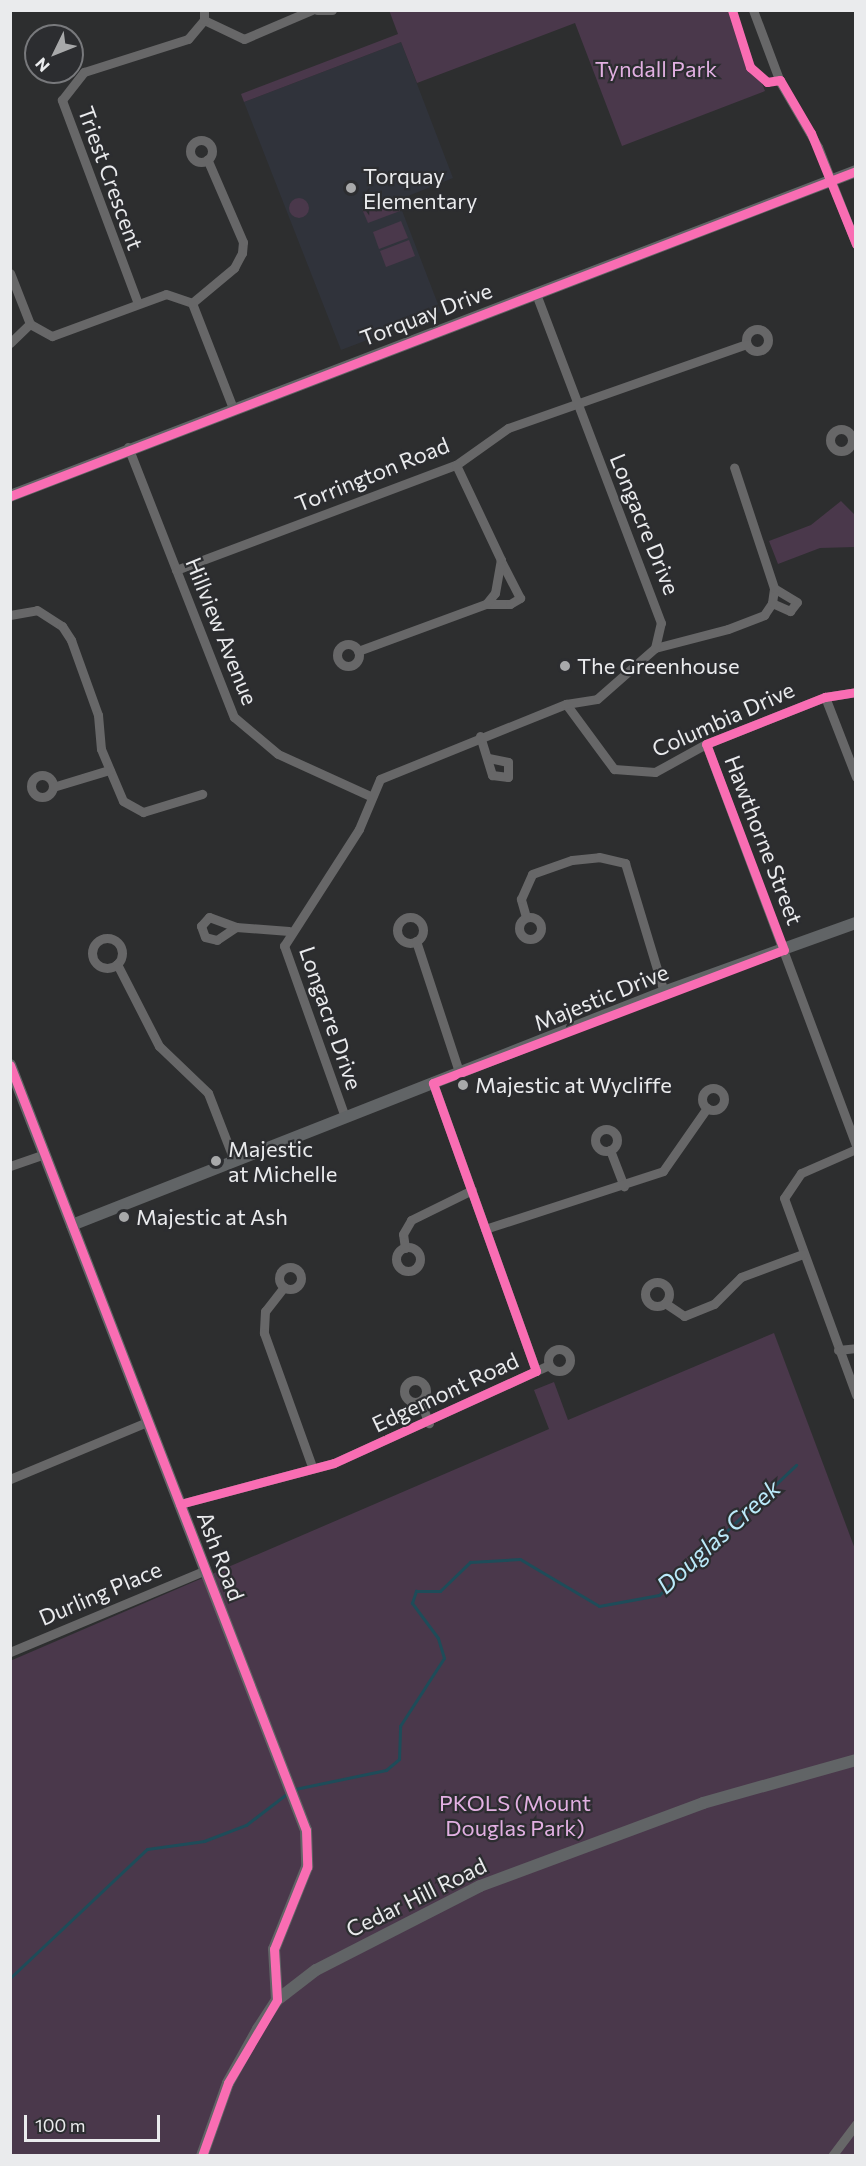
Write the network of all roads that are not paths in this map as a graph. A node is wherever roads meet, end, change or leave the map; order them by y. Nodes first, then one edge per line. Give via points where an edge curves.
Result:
1 (312, 10) edge
2 (316, 10) edge
3 (332, 10) edge
4 (753, 10) edge
5 (204, 15) edge
6 (207, 159) dead end
7 (855, 171) edge
8 (832, 179) junction
9 (855, 244) edge
10 (10, 273) edge
11 (536, 294) junction
12 (137, 302) junction
13 (192, 303) junction
14 (30, 324) junction
15 (10, 343) edge
16 (747, 344) dead end
17 (576, 403) junction
18 (233, 408) junction
19 (128, 447) junction
20 (456, 465) junction
21 (734, 466) dead end
22 (10, 495) edge
23 (501, 560) junction
24 (176, 570) junction
25 (774, 588) junction
26 (772, 603) junction
27 (486, 604) junction
28 (10, 615) edge
29 (655, 648) junction
30 (358, 651) dead end
31 (855, 692) edge
32 (825, 697) junction
33 (566, 704) junction
34 (480, 736) junction
35 (706, 744) junction
36 (489, 758) dead end
37 (109, 770) junction
38 (855, 777) edge
39 (53, 787) dead end
40 (202, 794) dead end
41 (370, 796) junction
42 (526, 918) dead end
43 (855, 923) edge
44 (236, 927) dead end
45 (289, 931) junction
46 (416, 941) dead end
47 (784, 950) junction
48 (117, 964) dead end
49 (664, 992) junction
50 (10, 1065) edge
51 (460, 1076) junction
52 (433, 1083) junction
53 (708, 1108) dead end
54 (345, 1117) junction
55 (855, 1148) edge
56 (610, 1150) dead end
57 (44, 1154) junction
58 (234, 1160) junction
59 (10, 1166) edge
60 (624, 1186) junction
61 (472, 1190) junction
62 (72, 1225) junction
63 (485, 1229) junction
64 (405, 1248) dead end
65 (802, 1254) junction
66 (284, 1287) dead end
67 (665, 1303) dead end
68 (855, 1348) edge
69 (838, 1350) junction
70 (549, 1365) dead end
71 (536, 1371) junction
72 (855, 1395) edge
73 (420, 1401) dead end
74 (147, 1422) junction
75 (429, 1423) junction
76 (312, 1466) junction
77 (10, 1479) edge
78 (180, 1504) junction
79 (206, 1570) junction
80 (10, 1652) edge
81 (855, 1760) edge
82 (276, 2000) junction
83 (855, 2124) edge
84 (202, 2156) edge
85 (832, 2156) edge

1 - 5 street via 244,39
2 - 3 street
4 - 8 street via 780,82
5 - 12 street, Triest Crescent via 178,44 84,72 62,100
6 - 13 street via 243,242 242,253 234,268
7 - 8 main road, Torquay Drive
8 - 9 street
8 - 11 main road, Torquay Drive
10 - 14 street
11 - 17 street, Longacre Drive
11 - 18 main road, Torquay Drive
12 - 13 street via 166,294
12 - 14 street via 60,337
13 - 18 street
14 - 15 street
16 - 17 street, Torrington Road
17 - 20 street, Torrington Road via 508,428
17 - 29 street, Longacre Drive via 656,601 661,623
18 - 19 main road, Torquay Drive
19 - 22 main road, Torquay Drive
19 - 24 street, Hillview Avenue
20 - 23 street
20 - 24 street, Torrington Road
21 - 25 street
23 - 27 street via 500,579
23 - 27 street via 520,597 510,604
24 - 41 street, Hillview Avenue via 234,717 278,754
25 - 26 street
25 - 26 street via 797,602 790,611
26 - 29 street via 764,615 728,629
27 - 30 street
28 - 37 street via 37,609 62,626 98,715
29 - 33 street, Longacre Drive via 618,686 597,699
31 - 32 street, Columbia Drive
32 - 35 street, Columbia Drive
32 - 38 street
33 - 34 street, Longacre Drive
33 - 35 street, Columbia Drive via 614,769 655,772
34 - 36 street
34 - 41 street, Longacre Drive via 404,765 380,779
35 - 47 street, Hawthorne Street
37 - 39 street
37 - 40 street via 123,801 143,812
41 - 45 street, Longacre Drive via 358,829
42 - 49 street via 521,898 532,874 572,860 600,857 625,863
43 - 47 main road, Majestic Drive
44 - 45 street
45 - 54 street, Longacre Drive via 284,946
46 - 51 street
47 - 49 main road, Majestic Drive
47 - 55 street, Hawthorne Street
48 - 58 street via 159,1046 208,1093
49 - 51 main road, Majestic Drive
50 - 57 main road, Ash Road
51 - 52 main road, Majestic Drive
52 - 54 main road, Majestic Drive
52 - 61 street, Edgemont Road
53 - 60 street via 663,1171
54 - 58 main road, Majestic Drive
55 - 65 street via 820,1161 788,1187 784,1198
56 - 60 street
57 - 59 street
57 - 62 main road, Ash Road
58 - 62 main road, Majestic Drive
60 - 63 street
61 - 63 street, Edgemont Road
61 - 64 street via 411,1220 403,1234
62 - 74 main road, Ash Road
63 - 71 street, Edgemont Road
65 - 67 street via 741,1277 714,1304 684,1316
65 - 69 street
66 - 76 street via 265,1311 264,1333
68 - 69 street
69 - 72 street
70 - 71 street
71 - 75 street, Edgemont Road
73 - 75 street, Edgemont Road
74 - 77 street
74 - 78 main road, Ash Road
75 - 76 street, Edgemont Road via 334,1463
76 - 78 street, Edgemont Road
78 - 79 main road, Ash Road
79 - 80 street, Durling Place
79 - 82 main road, Ash Road via 306,1830 307,1867 274,1948
81 - 82 main road, Cedar Hill Road via 703,1803 480,1886 316,1970
82 - 84 main road via 228,2083
83 - 85 street

